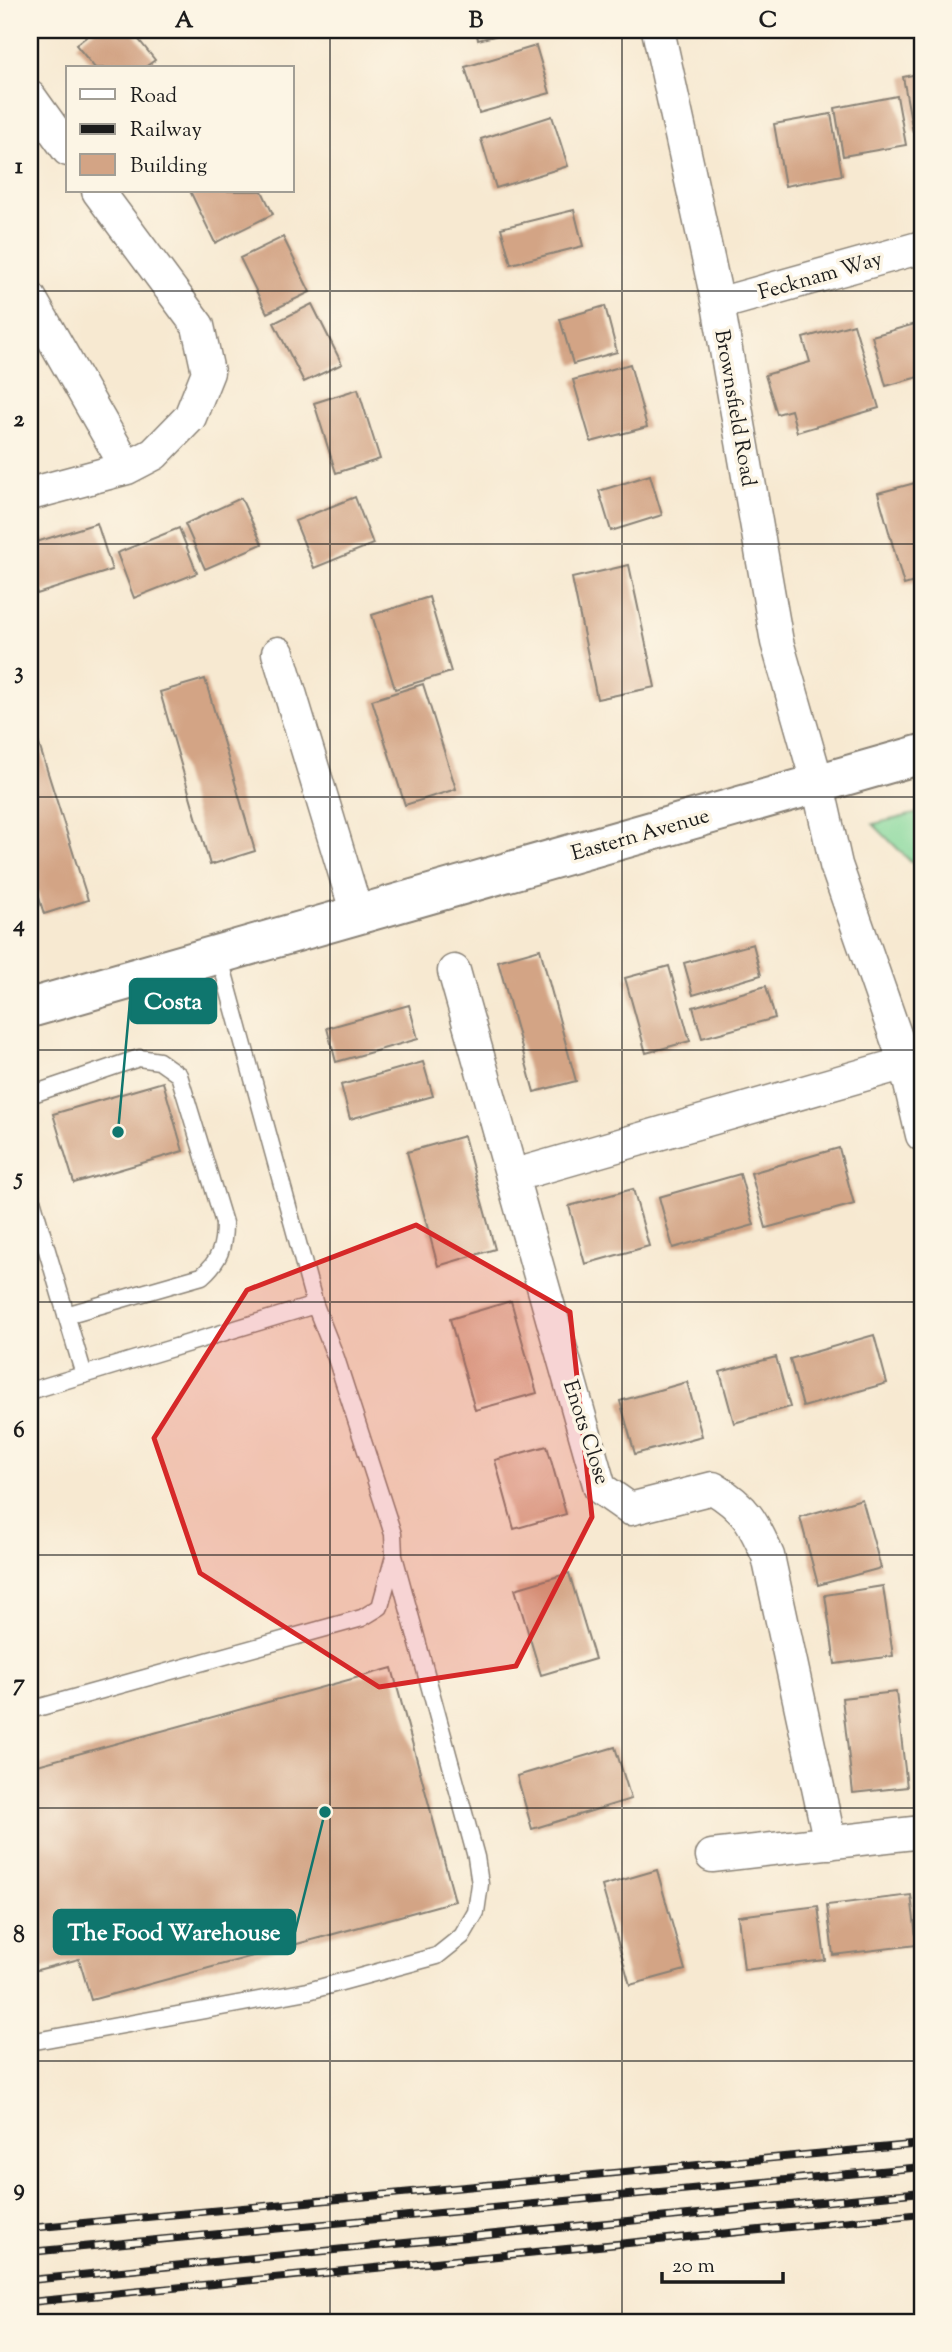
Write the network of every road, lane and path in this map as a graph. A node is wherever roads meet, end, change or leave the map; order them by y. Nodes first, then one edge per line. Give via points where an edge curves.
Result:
1 (658, 30) edge
2 (30, 97) edge
3 (66, 147) edge
4 (100, 192) edge
5 (922, 247) edge
6 (30, 298) edge
7 (718, 304) junction
8 (127, 468) junction
9 (30, 494) edge
10 (278, 653) dead end
11 (922, 754) edge
12 (818, 785) junction
13 (357, 914) junction
14 (219, 955) junction
15 (454, 971) dead end
16 (30, 1008) edge
17 (905, 1063) junction
18 (30, 1095) edge
19 (922, 1135) edge
20 (512, 1176) junction
21 (30, 1193) edge
22 (315, 1305) junction
23 (66, 1315) junction
24 (84, 1375) junction
25 (30, 1391) edge
26 (394, 1556) junction
27 (30, 1710) edge
28 (922, 1832) edge
29 (830, 1843) junction
30 (712, 1856) dead end
31 (30, 2042) edge

1 - 7 street, Brownsfield Road
2 - 3 street
4 - 8 street via 198,326 208,373 190,418 153,454
5 - 7 street, Fecknam Way
6 - 8 street
7 - 12 street, Brownsfield Road via 777,642
8 - 9 street
10 - 13 street
11 - 12 highway, Eastern Avenue
12 - 13 highway, Eastern Avenue
12 - 17 street, Brownsfield Road via 836,865
13 - 14 highway, Eastern Avenue
14 - 16 highway, Eastern Avenue
14 - 22 lane
15 - 20 street, Enots Close
17 - 19 street, Brownsfield Road
17 - 20 street
18 - 23 lane via 139,1058 159,1061 179,1075 224,1223 217,1262 202,1276
20 - 29 street, Enots Close via 600,1488 630,1509 713,1488 738,1504 753,1523 768,1556
21 - 23 lane
22 - 24 lane
22 - 26 lane via 393,1534
23 - 24 lane
24 - 25 lane
26 - 27 lane via 380,1607 362,1618
26 - 31 lane via 477,1866 476,1912 462,1936 437,1956 308,1991
28 - 29 street
29 - 30 street

